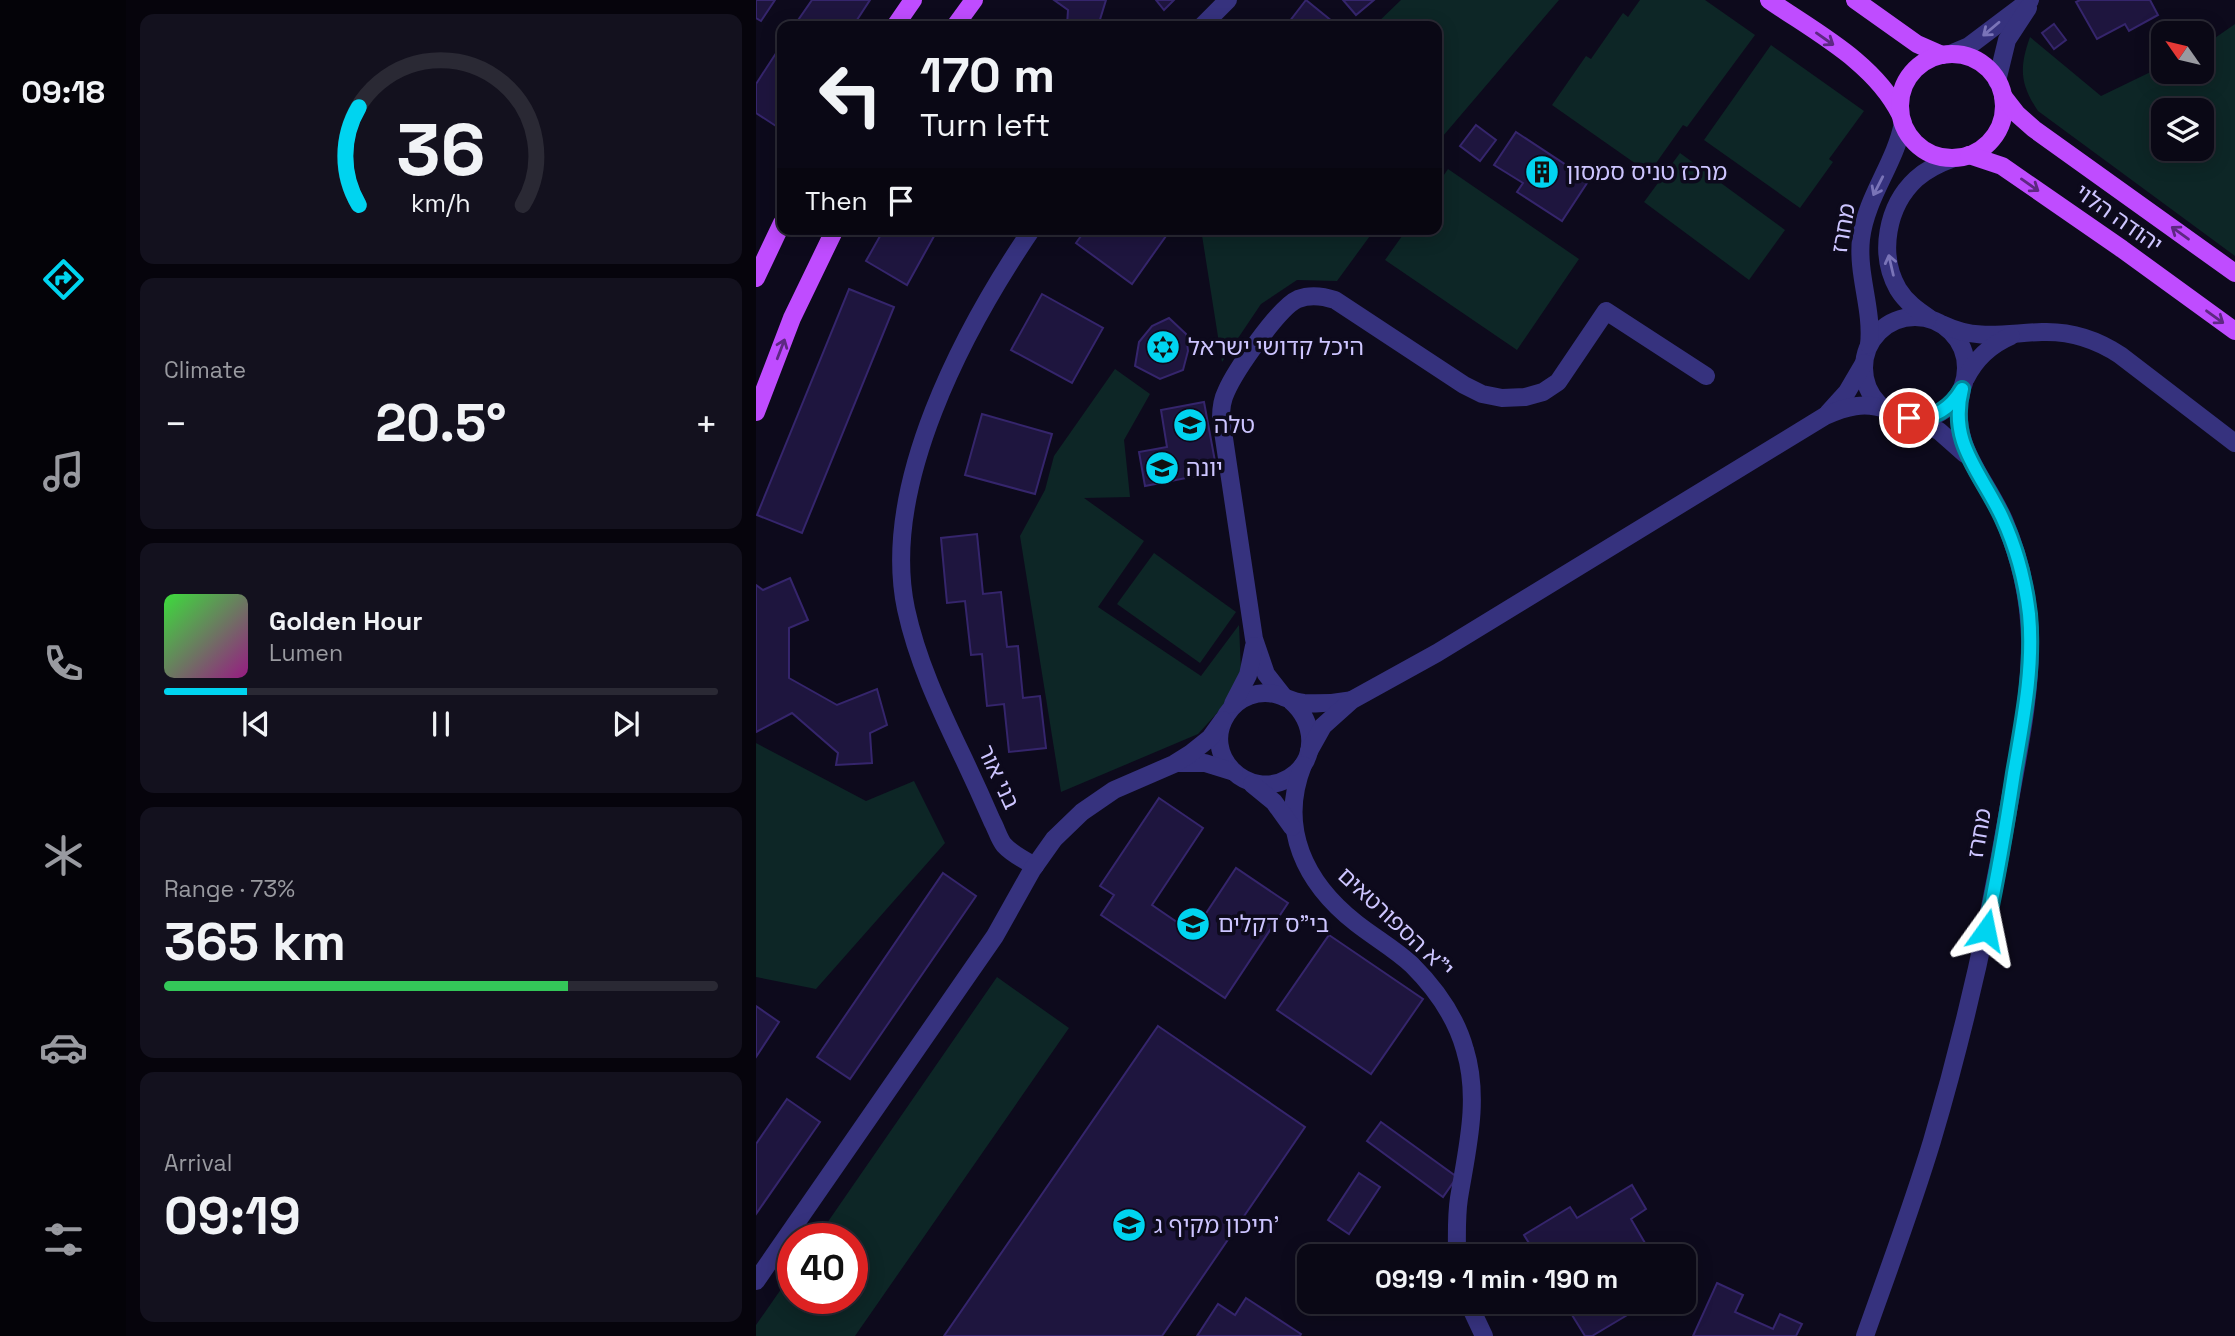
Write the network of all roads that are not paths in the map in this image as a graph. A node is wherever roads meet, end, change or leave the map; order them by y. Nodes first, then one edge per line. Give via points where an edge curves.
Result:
1 (912, 0) edge
2 (974, 0) edge
3 (1228, 0) edge
4 (1769, 0) edge
5 (1855, 0) edge
6 (2033, 0) edge
7 (898, 21) edge
8 (959, 21) edge
9 (1207, 21) edge
10 (1946, 55) junction
11 (2000, 88) junction
12 (1902, 120) junction
13 (1961, 156) junction
14 (777, 234) edge
15 (832, 235) edge
16 (1028, 235) edge
17 (2235, 273) edge
18 (756, 278) edge
19 (1937, 322) junction
20 (2235, 331) edge
21 (2016, 335) junction
22 (1867, 354) junction
23 (1706, 376) dead end
24 (1963, 385) junction
25 (1887, 410) junction
26 (756, 412) edge
27 (1825, 416) junction
28 (1909, 418) junction
29 (2235, 443) edge
30 (1969, 460) junction
31 (1254, 639) junction
32 (1287, 699) junction
33 (1352, 700) junction
34 (1227, 714) junction
35 (1306, 758) junction
36 (1174, 764) junction
37 (1240, 777) junction
38 (1294, 831) junction
39 (1035, 866) junction
40 (1457, 1244) edge
41 (756, 1281) edge
42 (1474, 1314) edge
43 (1484, 1336) edge
44 (1865, 1336) edge

1 - 7 main road
2 - 8 main road
3 - 9 street
4 -> 12 main road via 1852,58 1891,96
5 - 10 main road via 1917,44
6 -> 10 street via 1969,46
6 - 11 street via 2007,40
10 - 11 main road via 1973,58 1987,68
10 - 12 main road via 1920,65 1909,77 1902,92
11 - 13 main road via 2003,111 1999,127 1989,141
17 -> 11 main road, יהודה הלוי via 2034,129 2017,114
12 - 13 main road via 1923,149 1938,156
12 -> 22 street, מחרז via 1896,152 1870,204 1861,240 1870,323
19 -> 13 street, מחרז via 1910,305 1898,288 1890,270 1888,232 1898,204 1916,179 1933,166
13 -> 20 main road, יהודה הלוי via 2002,166
14 - 18 main road
26 -> 15 main road
16 - 39 street, בני אור via 984,305 930,422 902,526 901,563 906,607 933,693 1002,843
19 - 21 street via 1980,336
19 - 22 street via 1906,317 1891,323 1878,333
19 - 24 street via 1956,336 1963,350
21 - 24 street via 1985,351
21 - 29 street via 2061,333 2101,344
22 - 25 street via 1867,385
22 - 27 street via 1847,392
23 - 31 street via 1606,310 1556,384 1535,396 1491,397 1464,385 1335,300 1306,296 1289,303 1229,385 1222,408
24 - 28 street via 1940,412
24 - 30 street, מחרז via 1958,420
25 - 27 street via 1859,405
25 - 28 street
27 - 33 street
28 - 30 street, מחרז via 1939,431
30 - 44 street, מחרז via 2002,517 2021,569 2030,639 2026,705 1990,910 1959,1043 1920,1179
31 - 32 street via 1266,674
31 - 34 street via 1248,675
32 - 33 street
32 - 34 street via 1256,694
32 - 35 street via 1308,723 1311,737
33 - 35 street via 1324,726
34 - 36 street via 1200,746
34 - 37 street via 1219,734 1220,748 1224,761
35 - 37 street via 1293,775 1274,784 1260,785
35 - 38 street via 1293,797
36 - 37 street via 1205,763
36 - 39 street via 1133,780 1082,812
37 - 38 street via 1274,802
38 - 40 street, י"א הספורטאים via 1308,867 1324,891 1344,913 1410,963 1430,984 1458,1028 1472,1098
39 - 41 street via 995,936
42 - 43 street

